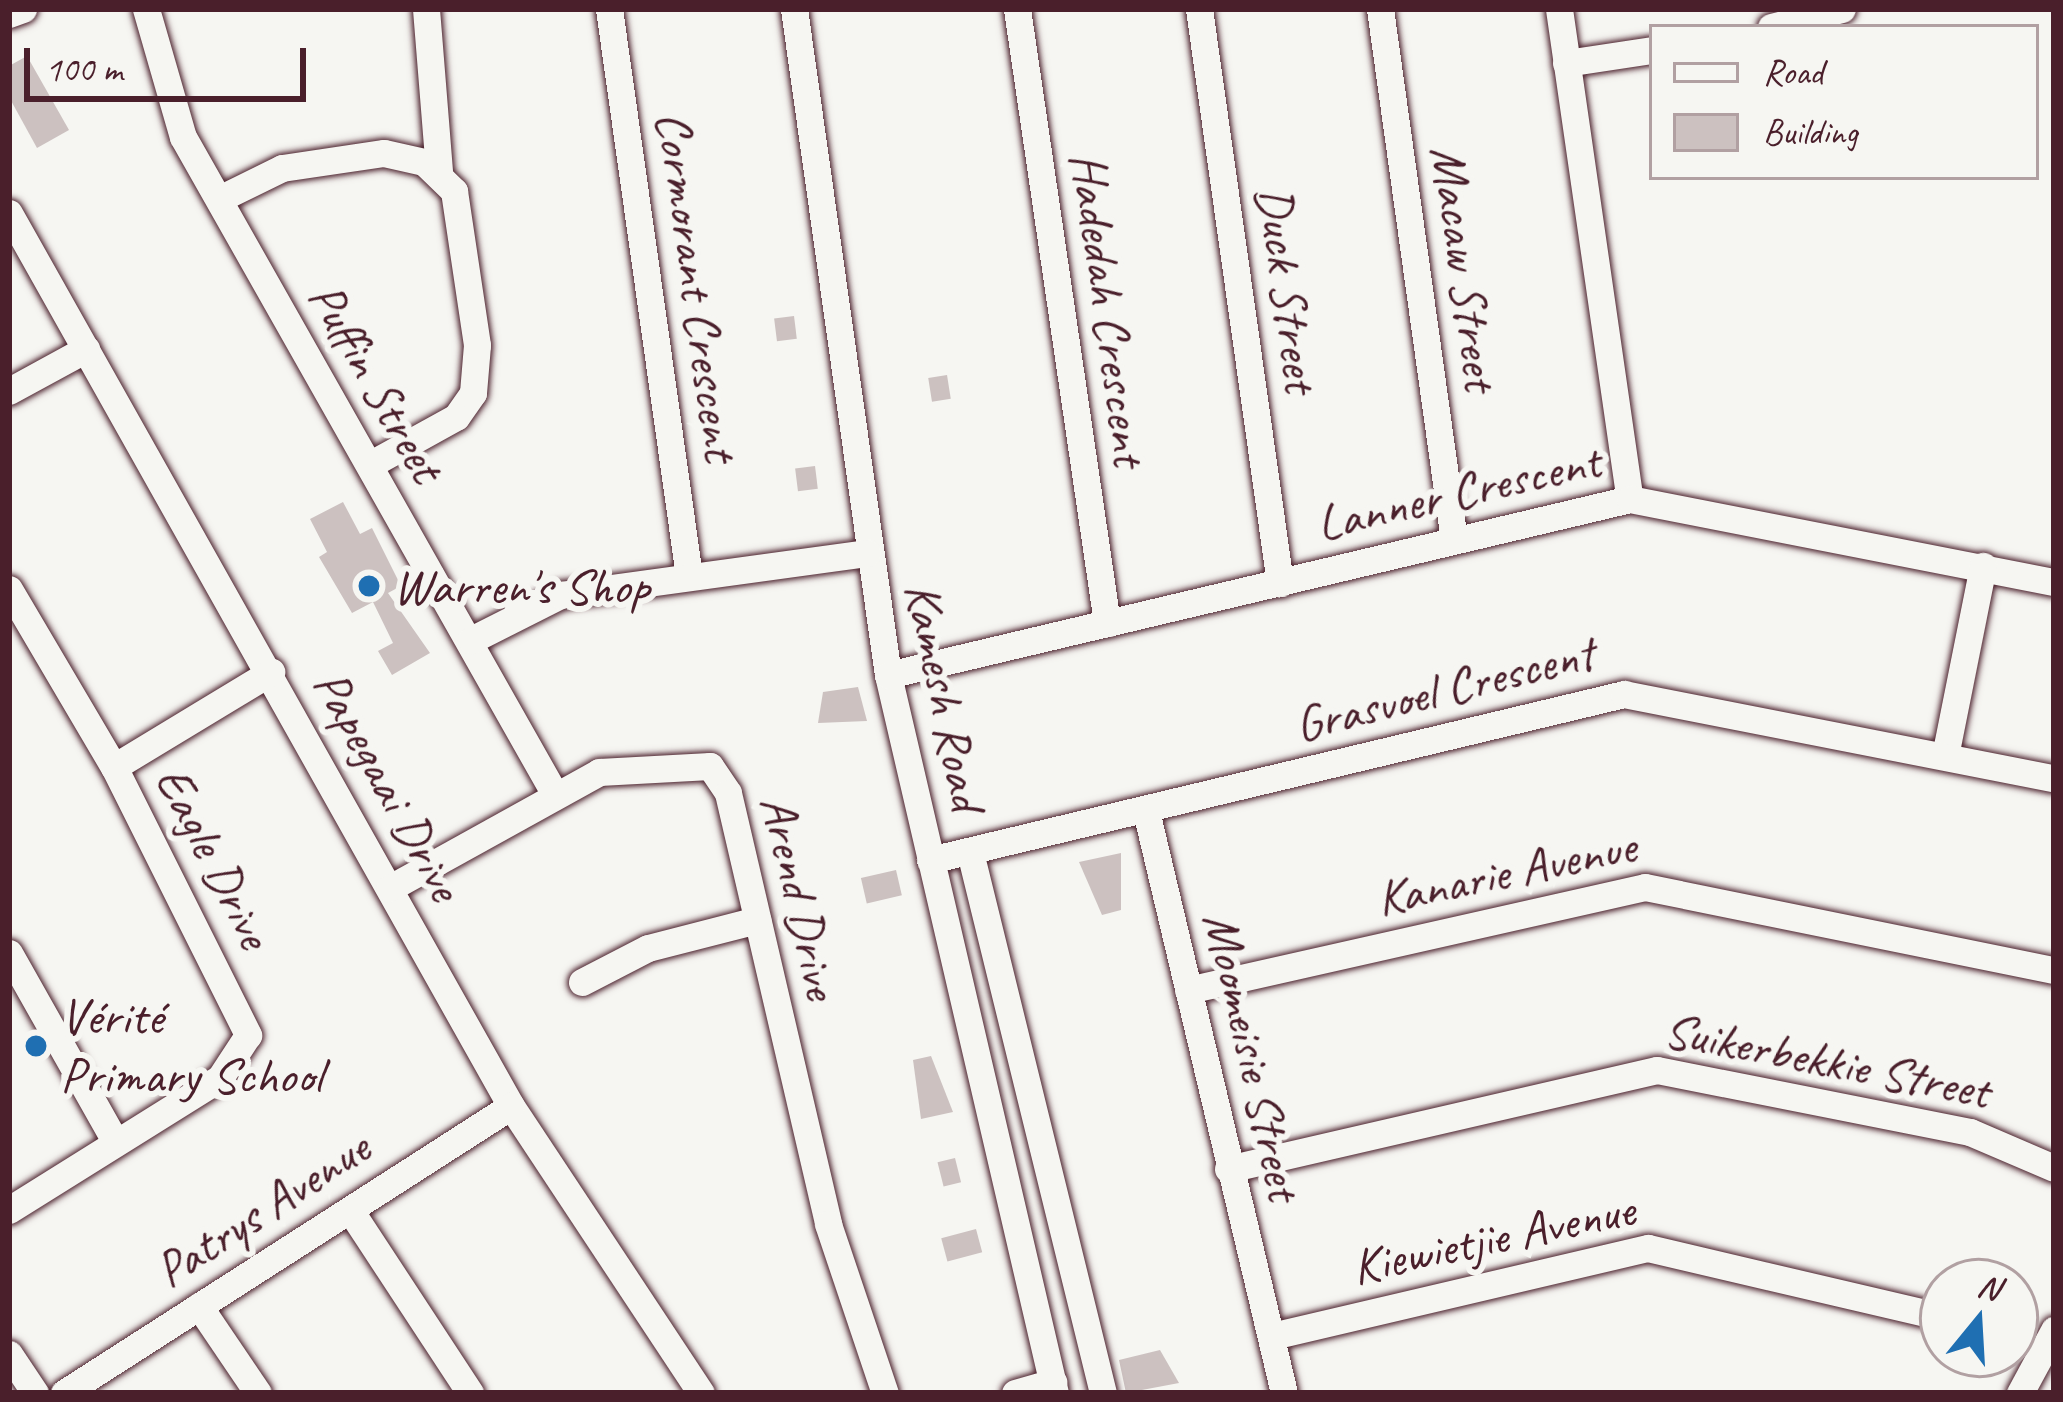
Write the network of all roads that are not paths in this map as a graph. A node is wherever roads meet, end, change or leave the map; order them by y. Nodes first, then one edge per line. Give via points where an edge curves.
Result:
1 (23, 9) edge
2 (146, 9) edge
3 (426, 9) edge
4 (609, 9) edge
5 (794, 9) edge
6 (1017, 9) edge
7 (1199, 9) edge
8 (1380, 9) edge
9 (1559, 9) edge
10 (1842, 9) edge
11 (9, 14) edge
12 (1783, 24) edge
13 (1649, 50) edge
14 (1567, 63) junction
15 (440, 172) junction
16 (219, 200) junction
17 (9, 213) edge
18 (86, 349) junction
19 (9, 391) edge
20 (369, 465) junction
21 (1630, 499) junction
22 (1454, 540) junction
23 (867, 553) junction
24 (1983, 566) junction
25 (689, 575) junction
26 (2054, 582) edge
27 (1280, 583) junction
28 (9, 589) edge
29 (1107, 623) junction
30 (471, 640) junction
31 (271, 672) junction
32 (888, 675) junction
33 (1945, 756) junction
34 (114, 767) junction
35 (2054, 778) edge
36 (553, 791) junction
37 (1146, 811) junction
38 (970, 852) junction
39 (930, 860) junction
40 (390, 888) junction
41 (757, 920) junction
42 (9, 953) edge
43 (2054, 970) edge
44 (582, 982) dead end
45 (1188, 990) junction
46 (511, 1106) junction
47 (115, 1141) junction
48 (1228, 1168) junction
49 (2054, 1168) edge
50 (9, 1210) edge
51 (350, 1210) junction
52 (199, 1306) junction
53 (1919, 1310) edge
54 (1272, 1336) junction
55 (9, 1354) edge
56 (1054, 1388) edge
57 (35, 1393) edge
58 (64, 1393) edge
59 (258, 1393) edge
60 (470, 1393) edge
61 (701, 1393) edge
62 (885, 1393) edge
63 (1015, 1393) edge
64 (1103, 1393) edge
65 (1284, 1393) edge

1 - 11 street
2 - 16 street, Puffin Street via 171,112
3 - 15 street
4 - 25 street, Cormorant Crescent
5 - 23 street, Kamesh Road
6 - 29 street, Hadedah Crescent
7 - 27 street, Duck Street
8 - 22 street, Macaw Street
9 - 14 street
10 - 12 street
13 - 14 street
14 - 21 street
15 - 16 street via 384,153 282,168
15 - 20 street via 454,190 478,376 456,417
16 - 20 street, Puffin Street
17 - 18 street, Papegaai Drive
18 - 19 street
18 - 31 street, Papegaai Drive
20 - 30 street, Puffin Street
21 - 22 street, Lanner Crescent
21 - 24 street, Lanner Crescent
22 - 27 street, Lanner Crescent
23 - 25 street
23 - 32 street, Kamesh Road
24 - 26 street, Lanner Crescent
24 - 33 street
25 - 30 street via 536,602
27 - 29 street, Lanner Crescent
28 - 34 street, Eagle Drive
29 - 32 street, Lanner Crescent
30 - 36 street, Puffin Street
31 - 34 street
31 - 40 street, Papegaai Drive
32 - 39 street, Kamesh Road
33 - 35 street, Grasvoel Crescent
33 - 37 street, Grasvoel Crescent via 1624,694
34 - 47 street, Eagle Drive via 248,1035 220,1078
36 - 40 street, Arend Drive
36 - 41 street, Arend Drive via 625,764 710,766 728,793
37 - 38 street, Grasvoel Crescent
37 - 45 street, Moomeisie Street
38 - 39 street, Grasvoel Crescent
38 - 64 street
39 - 56 street, Kamesh Road
40 - 46 street, Papegaai Drive
41 - 44 street via 648,948
41 - 62 street, Arend Drive via 828,1224
42 - 47 street
43 - 45 street, Kanarie Avenue via 1646,887
45 - 48 street, Moomeisie Street
46 - 51 street, Patrys Avenue
46 - 61 street, Papegaai Drive
47 - 50 street, Eagle Drive
48 - 49 street, Suikerbekkie Street via 1657,1070 1970,1132
48 - 54 street, Moomeisie Street
51 - 52 street, Patrys Avenue
51 - 60 street
52 - 58 street, Patrys Avenue
52 - 59 street
53 - 54 street, Kiewietjie Avenue via 1648,1248
54 - 65 street, Moomeisie Street
55 - 57 street
56 - 63 street

